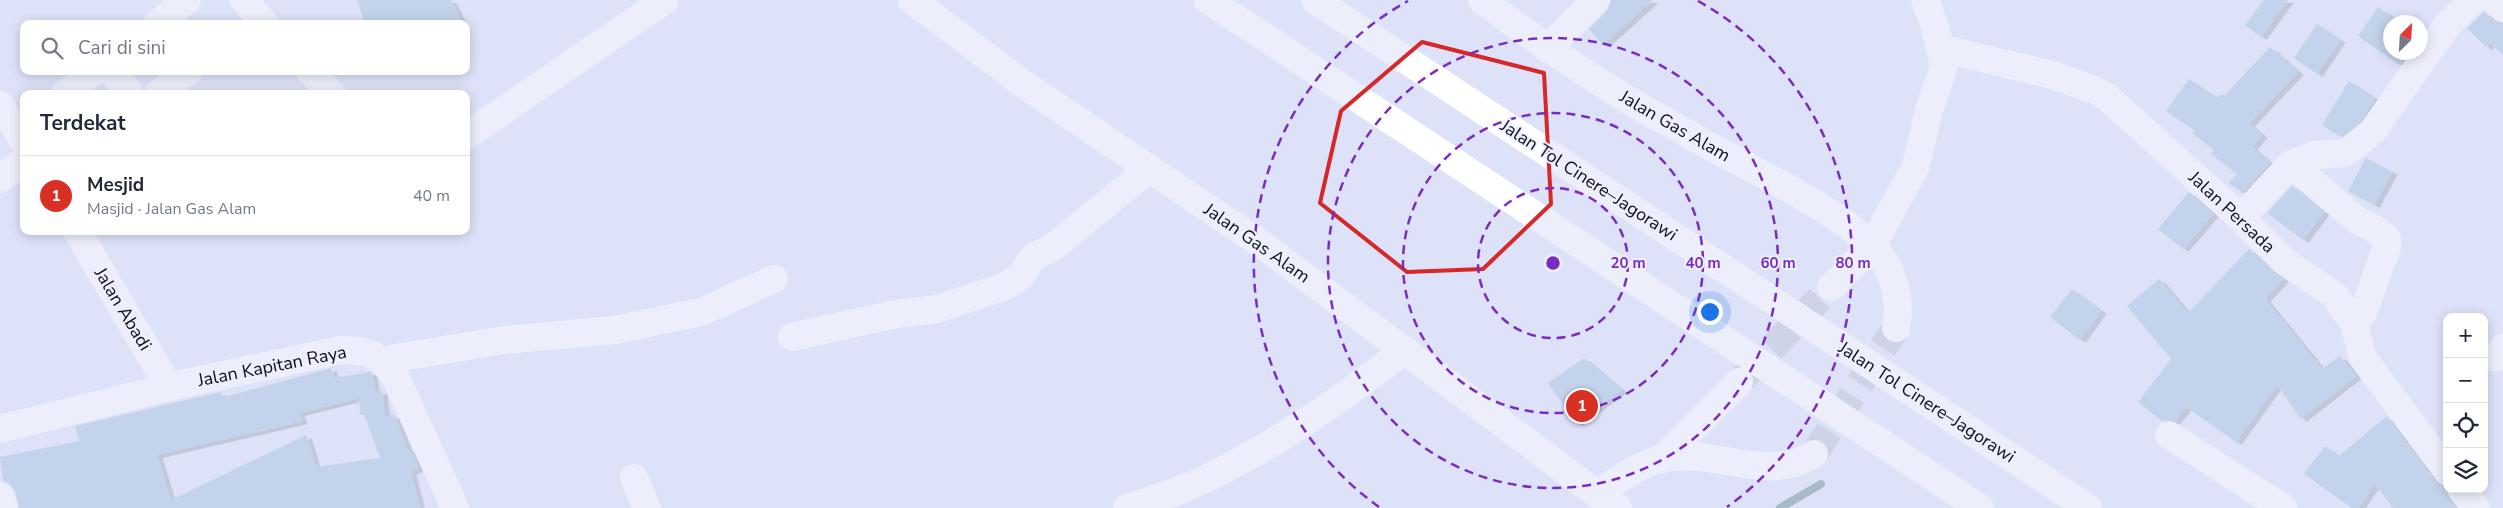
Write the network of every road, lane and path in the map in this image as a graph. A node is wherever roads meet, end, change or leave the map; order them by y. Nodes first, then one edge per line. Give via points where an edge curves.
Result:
1 (665, 0) edge
2 (912, 0) edge
3 (1208, 0) edge
4 (1315, 0) edge
5 (1482, 0) edge
6 (1596, 0) edge
7 (1925, 0) edge
8 (2473, 0) edge
9 (2494, 0) edge
10 (181, 2) edge
11 (2503, 8) edge
12 (161, 20) edge
13 (1940, 48) junction
14 (1547, 49) junction
15 (90, 75) edge
16 (115, 75) edge
17 (184, 75) edge
18 (314, 75) edge
19 (70, 90) edge
20 (127, 90) edge
21 (163, 90) edge
22 (328, 90) edge
23 (0, 105) edge
24 (20, 131) edge
25 (470, 133) edge
26 (20, 164) edge
27 (2290, 164) junction
28 (1149, 169) junction
29 (0, 179) edge
30 (2241, 218) junction
31 (79, 235) edge
32 (1872, 246) junction
33 (774, 279) dead end
34 (1831, 287) tunnel mouth
35 (2354, 323) junction
36 (1896, 328) tunnel mouth
37 (792, 337) dead end
38 (1405, 350) junction
39 (383, 360) junction
40 (1739, 382) tunnel mouth
41 (169, 387) junction
42 (0, 429) edge
43 (2169, 435) dead end
44 (1814, 454) tunnel mouth
45 (1662, 459) junction
46 (2443, 467) edge
47 (634, 478) dead end
48 (2464, 493) edge
49 (0, 496) edge
50 (1607, 501) edge
51 (4, 508) edge
52 (455, 508) edge
53 (647, 508) edge
54 (1127, 508) edge
55 (1980, 508) edge
56 (2088, 508) edge
57 (2283, 508) edge
58 (2476, 508) edge

1 - 25 main road
2 - 28 main road, Jalan Gas Alam via 1026,86
3 - 55 main road
4 - 56 main road, Jalan Tol Cinere–Jagorawi
5 - 14 main road, Jalan Gas Alam
6 - 14 main road
7 - 13 main road
8 - 27 main road via 2448,24 2372,132 2362,141 2345,153 2316,155
9 - 11 main road
10 - 12 main road
13 - 30 main road, Jalan Persada via 2069,80 2107,97
13 - 32 main road via 1944,66 1929,110 1916,166
14 - 32 main road, Jalan Gas Alam via 1653,114 1814,204
15 - 19 main road
16 - 20 main road
17 - 21 main road
18 - 22 main road
23 - 24 main road
26 - 29 main road
27 - 30 main road
27 - 35 main road via 2357,220 2377,230 2386,239 2387,247 2364,313
28 - 37 main road via 1052,248 1034,256 1020,277 1003,287 937,309 896,314
28 - 38 main road, Jalan Gas Alam via 1258,241
30 - 35 main road, Jalan Persada via 2284,261 2334,295
31 - 41 main road, Jalan Abadi
32 - 34 main road
32 - 36 main road, Jalan Gas Alam via 1887,268 1898,298
33 - 39 main road via 701,312 615,330 506,340
35 - 46 main road, Jalan Persada via 2363,358
38 - 50 main road, Jalan Gas Alam
38 - 54 main road via 1342,398 1223,470 1186,488
39 - 41 main road, Jalan Kapitan Raya via 366,352 340,350
39 - 52 main road via 396,378
40 - 45 main road, Jalan Gas Alam
41 - 42 main road, Jalan Kapitan Raya
43 - 57 main road
44 - 45 main road, Jalan Gas Alam via 1802,462 1769,467 1687,457
45 - 50 main road, Jalan Gas Alam via 1636,469
47 - 53 main road
48 - 58 main road
49 - 51 main road

